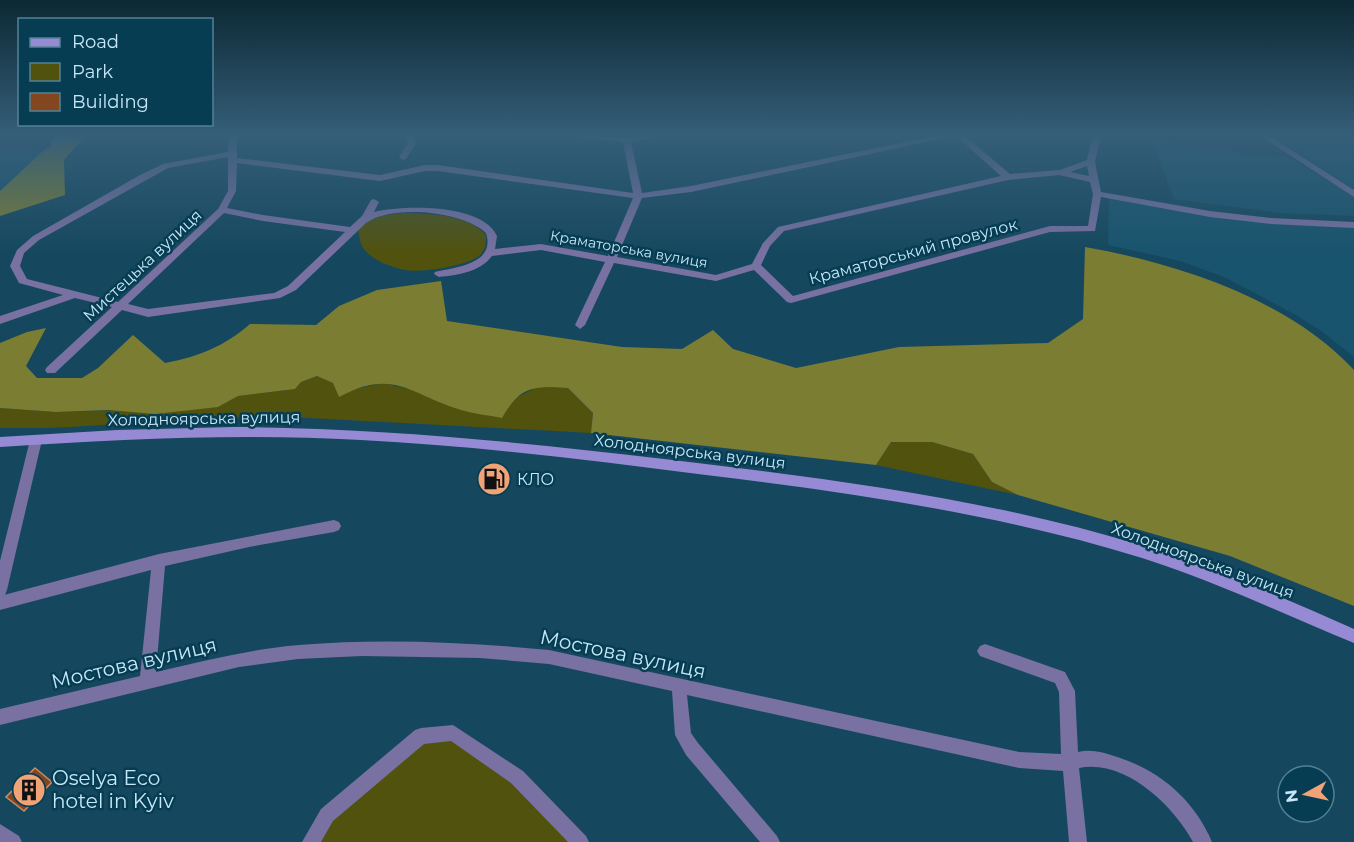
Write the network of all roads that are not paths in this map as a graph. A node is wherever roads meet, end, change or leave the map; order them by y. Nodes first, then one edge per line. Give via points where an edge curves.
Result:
1 (149, 174) edge
2 (233, 174) edge
3 (354, 174) edge
4 (397, 174) edge
5 (483, 174) edge
6 (634, 174) edge
7 (762, 174) edge
8 (1005, 174) edge
9 (1036, 174) edge
10 (1069, 174) edge
11 (1094, 174) edge
12 (1324, 174) edge
13 (1008, 177) junction
14 (1095, 180) junction
15 (1097, 194) junction
16 (1354, 194) edge
17 (638, 196) junction
18 (374, 202) dead end
19 (222, 210) junction
20 (366, 218) junction
21 (1354, 225) edge
22 (352, 230) junction
23 (490, 253) junction
24 (611, 260) junction
25 (756, 266) junction
26 (439, 274) dead end
27 (73, 295) junction
28 (118, 307) junction
29 (0, 320) edge
30 (580, 325) dead end
31 (51, 370) dead end
32 (36, 440) junction
33 (0, 442) edge
34 (334, 526) dead end
35 (159, 560) junction
36 (0, 590) edge
37 (0, 603) edge
38 (1354, 636) edge
39 (985, 651) dead end
40 (147, 681) junction
41 (679, 687) junction
42 (0, 717) edge
43 (1070, 762) junction
44 (0, 833) edge
45 (13, 842) edge
46 (311, 842) edge
47 (580, 842) edge
48 (771, 842) edge
49 (1078, 842) edge
50 (1203, 842) edge

1 - 27 street via 45,233 20,252 15,266 23,281
2 - 19 street, Мистецька вулиця via 232,191
3 - 4 street via 380,178
5 - 17 street
6 - 17 street
7 - 17 street
8 - 13 street
9 - 13 street
10 - 14 street
11 - 14 street
12 - 16 street
13 - 25 street via 781,229 766,245
14 - 15 street
15 - 21 street via 1210,214
15 - 25 street, Краматорський провулок via 1092,230 1050,229 791,300
17 - 24 street
18 - 20 street
19 - 22 street
19 - 28 street, Мистецька вулиця
20 - 22 street
20 - 23 street via 415,210 470,219 491,231
22 - 28 street via 292,288 276,296 148,313
23 - 24 street, Краматорська вулиця via 541,247
23 - 26 street via 469,268
24 - 25 street, Краматорська вулиця via 716,278
24 - 30 street
27 - 28 street
27 - 29 street
28 - 31 street, Мистецька вулиця
32 - 33 main road, Холодноярська вулиця
32 - 36 street
32 - 38 main road, Холодноярська вулиця via 216,432 350,435 491,444 770,476 992,516 1110,543 1191,570
34 - 35 street via 260,537
35 - 37 street
35 - 40 street
39 - 43 street via 1052,674 1064,683
40 - 41 street, Мостова вулиця via 251,658 362,649 480,651 549,657
40 - 42 street, Мостова вулиця
41 - 43 street, Мостова вулиця via 1019,760
41 - 48 street via 683,735
43 - 49 street
43 - 50 street, Мостова вулиця via 1085,758 1109,762 1156,783 1186,812
44 - 45 street
46 - 47 street via 327,815 421,736 453,733 518,777

